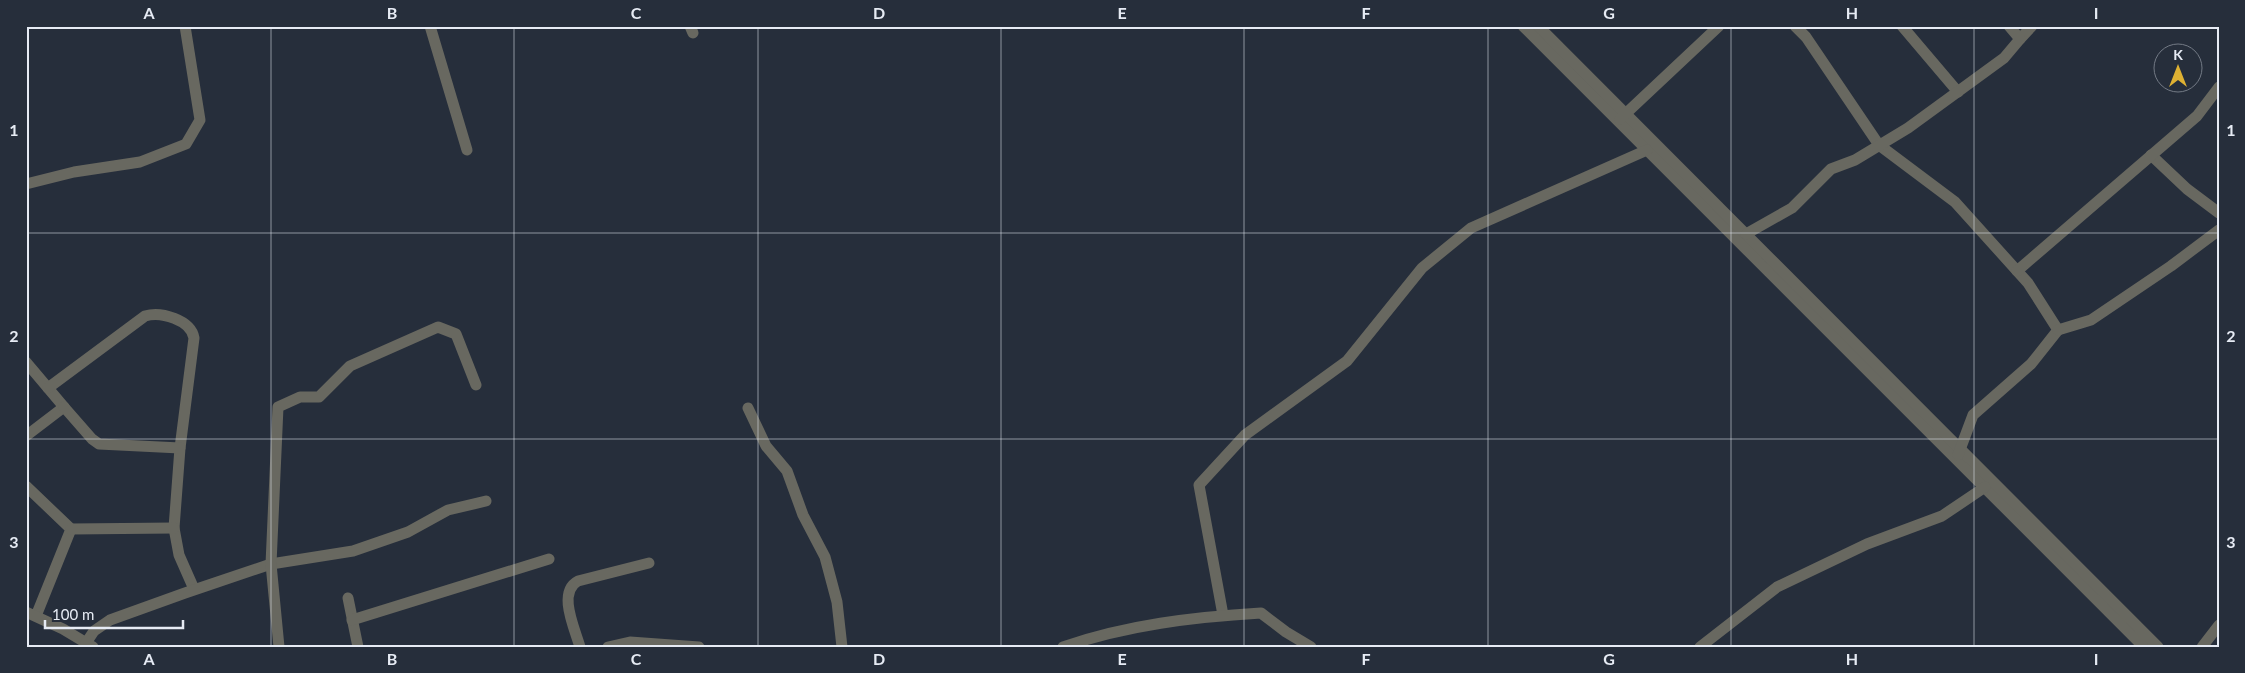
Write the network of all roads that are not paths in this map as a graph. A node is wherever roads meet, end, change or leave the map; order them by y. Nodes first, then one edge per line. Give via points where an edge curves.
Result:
1 (185, 26) edge
2 (430, 26) edge
3 (1524, 26) edge
4 (1538, 26) edge
5 (1719, 26) edge
6 (1795, 26) edge
7 (1902, 26) edge
8 (2009, 26) edge
9 (2032, 26) edge
10 (2020, 39) junction
11 (2219, 87) edge
12 (1958, 92) junction
13 (1622, 117) junction
14 (1879, 144) junction
15 (467, 150) dead end
16 (1647, 150) junction
17 (2152, 155) junction
18 (26, 184) edge
19 (2219, 213) edge
20 (2219, 230) edge
21 (1746, 234) junction
22 (2017, 271) junction
23 (2058, 330) junction
24 (26, 362) edge
25 (476, 384) dead end
26 (48, 388) junction
27 (64, 407) junction
28 (748, 408) dead end
29 (26, 436) edge
30 (180, 448) junction
31 (1959, 453) junction
32 (26, 486) edge
33 (1985, 487) junction
34 (486, 501) dead end
35 (71, 528) junction
36 (174, 528) junction
37 (549, 559) dead end
38 (649, 563) dead end
39 (271, 564) junction
40 (194, 589) junction
41 (348, 598) dead end
42 (31, 614) edge
43 (1223, 615) junction
44 (352, 620) junction
45 (2219, 625) edge
46 (90, 645) edge
47 (279, 647) edge
48 (358, 647) edge
49 (580, 647) edge
50 (608, 647) edge
51 (699, 647) edge
52 (842, 647) edge
53 (1062, 647) edge
54 (1311, 647) edge
55 (1700, 647) edge
56 (2144, 647) edge
57 (2158, 647) edge
58 (2202, 647) edge

1 - 18 street via 200,120 186,144 140,162 74,172
2 - 15 street
3 - 13 street
4 - 13 street
5 - 13 street
6 - 14 street via 1806,37
7 - 12 street
8 - 10 street
9 - 10 street
10 - 12 street via 2004,58
11 - 17 street via 2197,116
12 - 14 street via 1908,128
13 - 16 street
13 - 21 street
14 - 21 street via 1855,160 1831,169 1792,208
14 - 22 street via 1956,202
16 - 31 street
16 - 43 street via 1471,228 1422,268 1347,361 1245,436 1199,485
17 - 19 street via 2187,189
17 - 22 street
20 - 23 street via 2091,320
21 - 31 street
22 - 23 street
23 - 31 street via 2031,364 1973,415
24 - 26 street
25 - 39 street via 456,334 438,327 350,366 319,397 300,397 278,407
26 - 27 street
26 - 30 street via 145,316 158,314 185,323 194,338
27 - 29 street
27 - 30 street via 100,444
28 - 52 street via 766,446 788,471 803,516 825,556 837,602
30 - 36 street
31 - 33 street
31 - 57 street
32 - 35 street
33 - 55 street via 1942,516 1867,544 1777,587
33 - 56 street
34 - 39 street via 448,510 408,532 353,552
35 - 36 street
35 - 42 street
36 - 40 street via 179,556
37 - 44 street
38 - 49 street via 572,585 568,600
39 - 40 street
39 - 47 street
40 - 46 street via 110,620 94,632
41 - 44 street
42 - 46 street
43 - 53 street via 1195,617
43 - 54 street via 1261,613
44 - 48 street
45 - 58 street
50 - 51 street via 630,642

